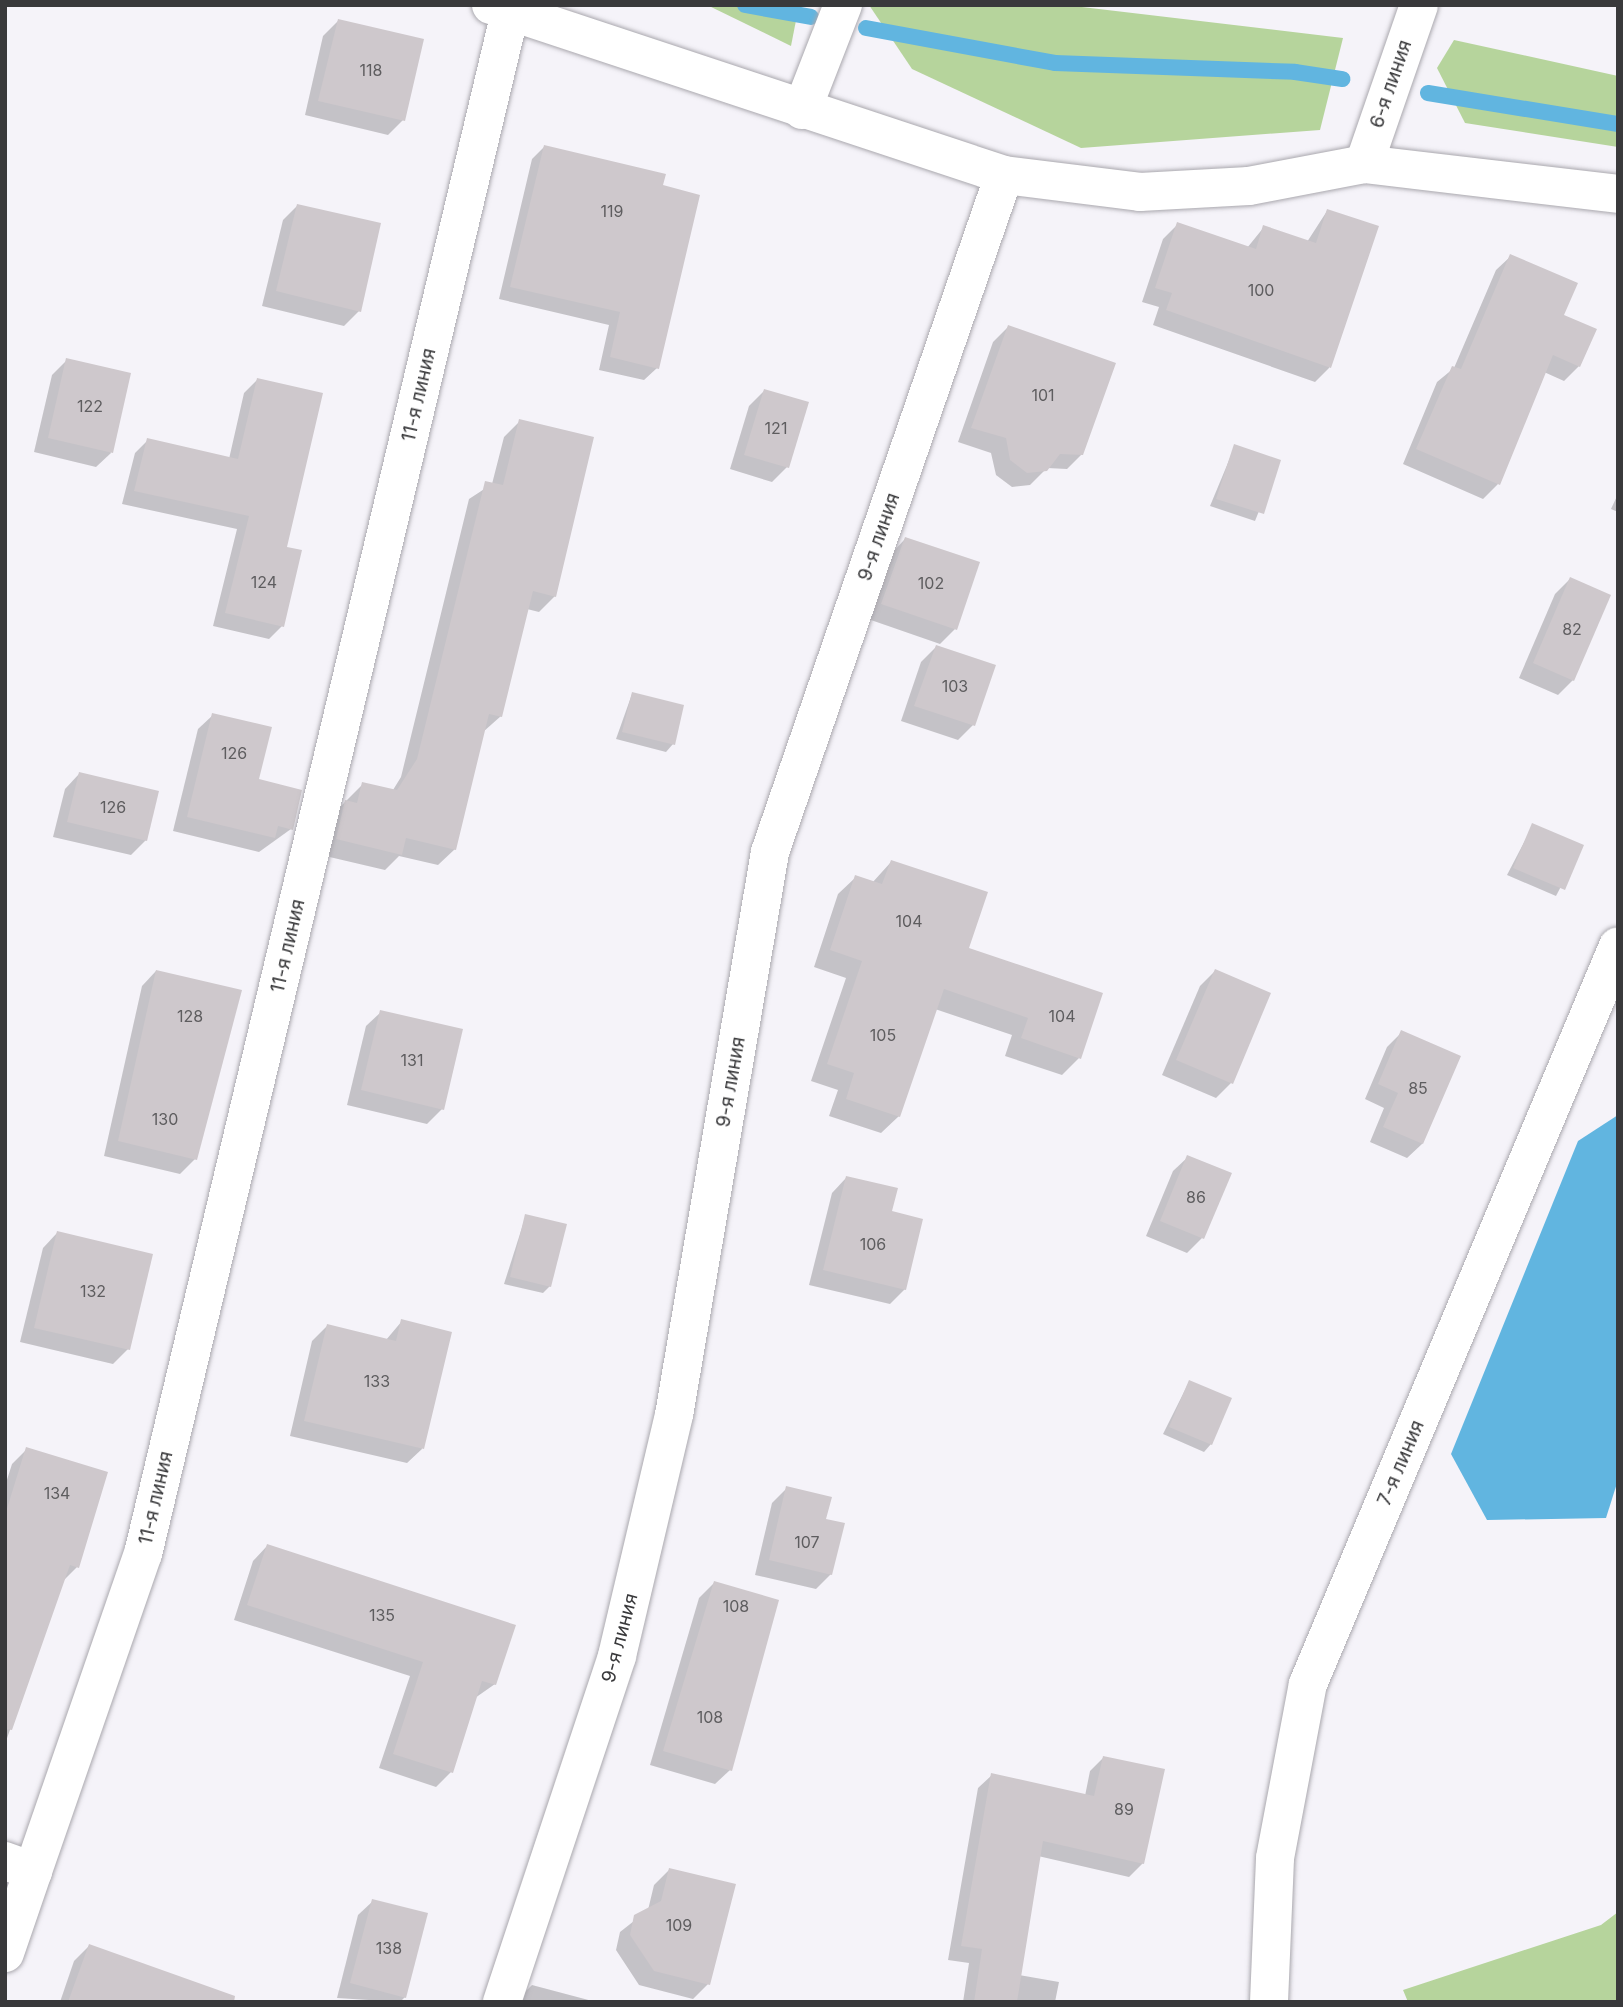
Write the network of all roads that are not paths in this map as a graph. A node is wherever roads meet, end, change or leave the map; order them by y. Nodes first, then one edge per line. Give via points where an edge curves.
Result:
1 (844, 5) edge
2 (1419, 5) edge
3 (500, 8) edge
4 (802, 110) junction
5 (1364, 164) junction
6 (1004, 175) junction
7 (1618, 194) edge
8 (1618, 946) edge
9 (19, 1866) edge
10 (5, 1953) edge
11 (502, 2002) edge
12 (1269, 2002) edge

1 - 4 street
2 - 5 street, 6-я линия
3 - 4 street
3 - 9 street, 11-я линия via 143,1553
4 - 6 street
5 - 6 street via 1249,186 1140,192
5 - 7 street
6 - 11 street, 9-я линия via 770,852 674,1415 617,1656
8 - 12 street, 7-я линия via 1308,1684 1275,1858
9 - 10 street, 11-я линия

